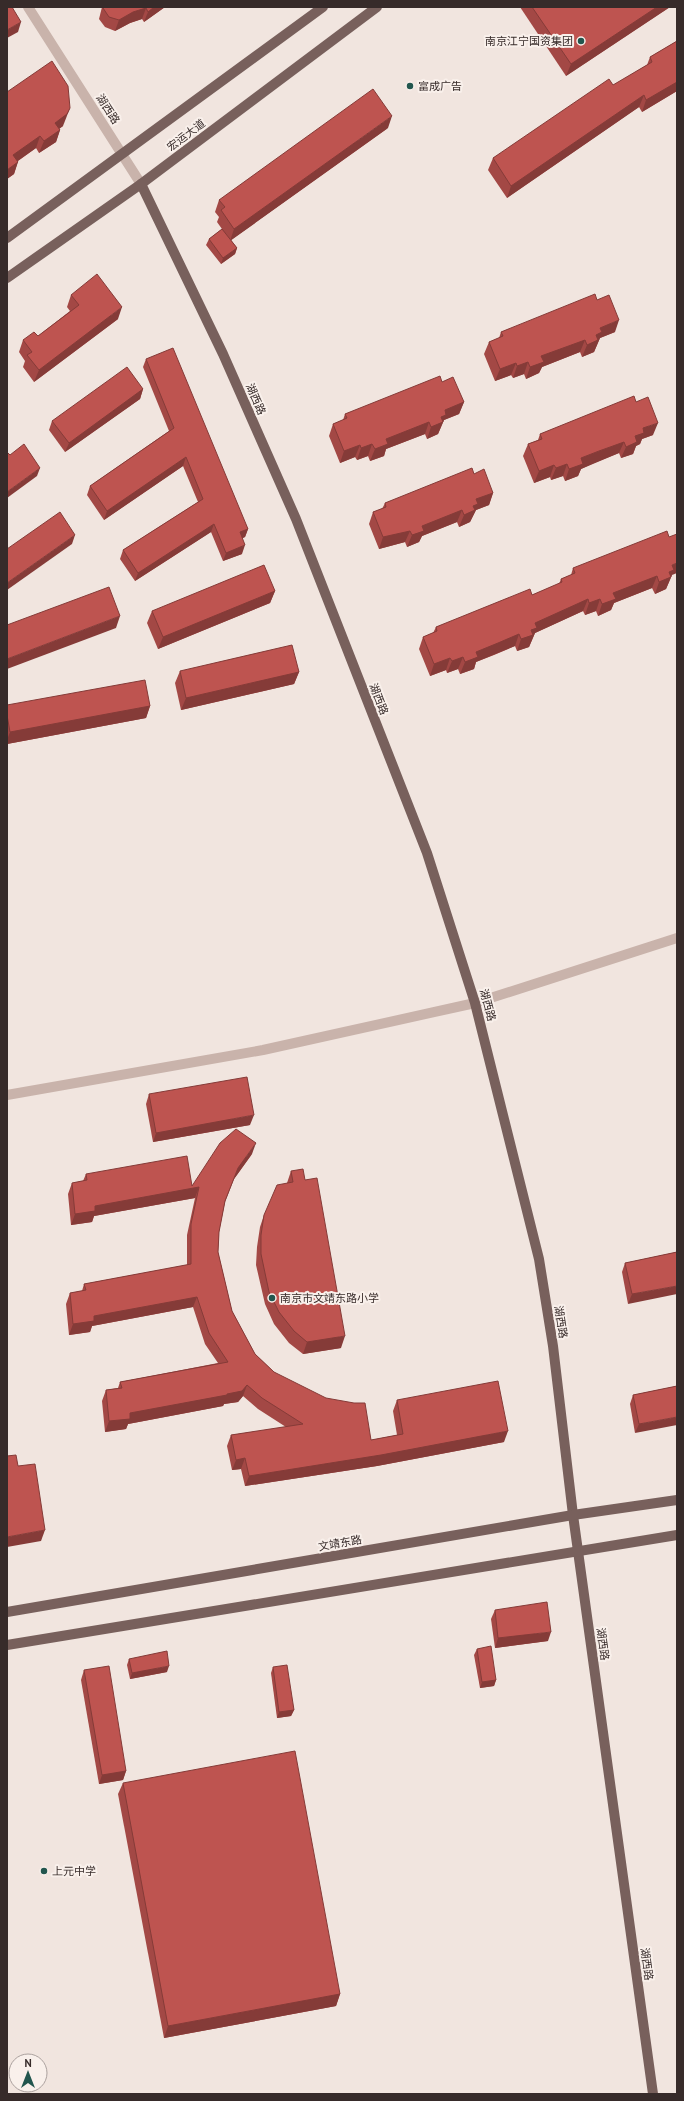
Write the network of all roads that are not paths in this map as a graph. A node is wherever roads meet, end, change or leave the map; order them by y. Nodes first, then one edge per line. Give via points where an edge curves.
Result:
1 (28, 7) edge
2 (323, 7) edge
3 (377, 7) edge
4 (123, 154) junction
5 (141, 184) junction
6 (7, 238) edge
7 (7, 278) edge
8 (677, 938) edge
9 (475, 1003) junction
10 (7, 1094) edge
11 (677, 1500) edge
12 (573, 1515) junction
13 (677, 1535) edge
14 (578, 1552) junction
15 (7, 1612) edge
16 (7, 1645) edge
17 (653, 2094) edge

1 - 4 street, 湖西路
2 - 4 main road, 宏运大道
3 - 5 main road, 宏运大道
4 - 5 street, 湖西路
4 - 6 main road, 宏运大道
5 - 7 main road, 宏运大道
5 - 9 main road, 湖西路 via 223,354 296,519 427,853
8 - 9 street
9 - 10 street via 263,1050
9 - 12 main road, 湖西路 via 539,1259 553,1346
11 - 12 main road, 文靖东路
12 - 14 main road, 湖西路
12 - 15 main road, 文靖东路
13 - 14 main road
14 - 16 main road
14 - 17 main road, 湖西路

